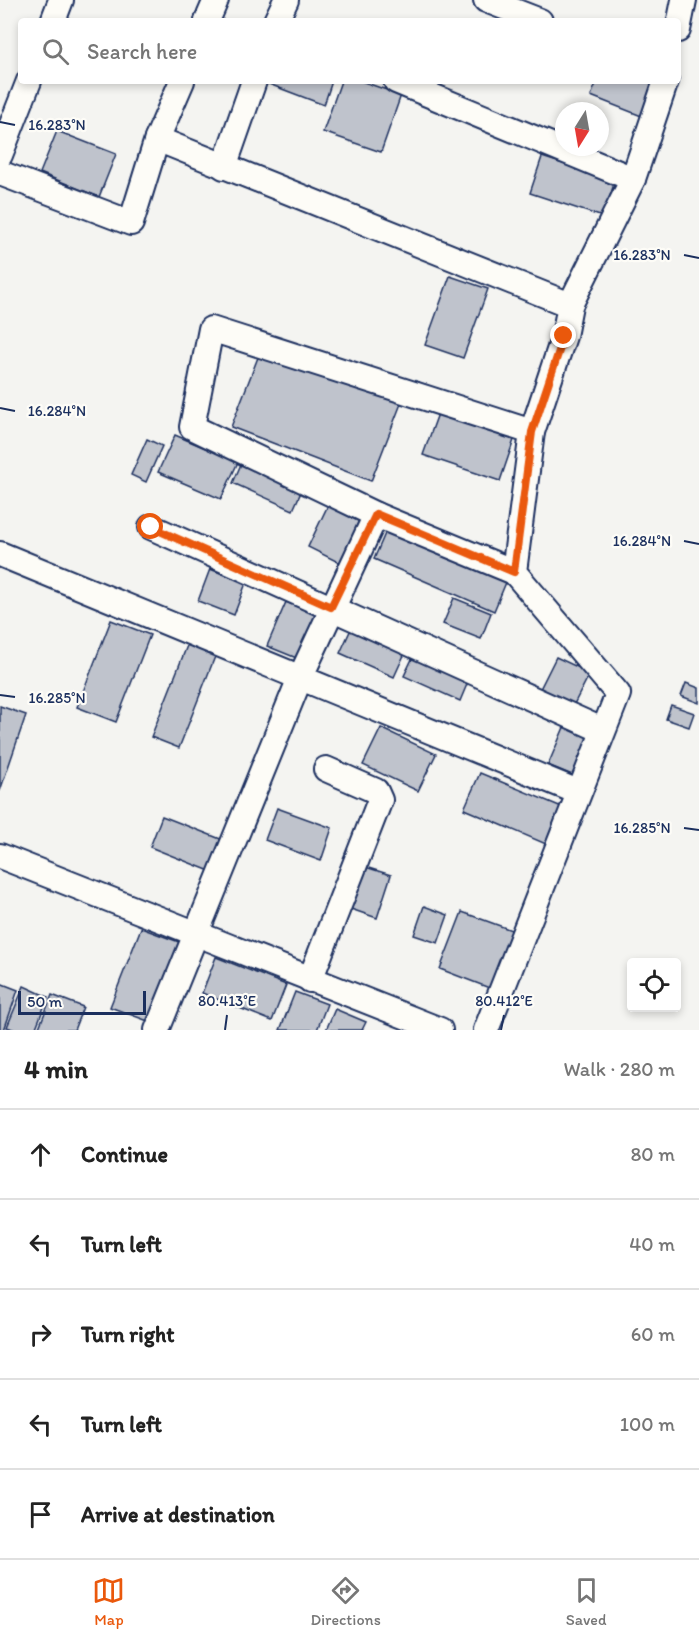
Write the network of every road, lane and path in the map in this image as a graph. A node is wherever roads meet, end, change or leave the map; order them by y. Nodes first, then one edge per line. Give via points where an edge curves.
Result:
1 (62, 0) edge
2 (216, 0) edge
3 (286, 0) edge
4 (486, 0) edge
5 (684, 0) edge
6 (54, 18) edge
7 (208, 18) edge
8 (277, 18) edge
9 (532, 18) edge
10 (680, 18) edge
11 (28, 84) edge
12 (181, 84) edge
13 (253, 84) edge
14 (403, 84) edge
15 (665, 84) edge
16 (157, 139) junction
17 (0, 155) edge
18 (224, 167) junction
19 (0, 173) edge
20 (633, 179) junction
21 (570, 305) junction
22 (532, 432) junction
23 (376, 514) junction
24 (151, 527) dead end
25 (0, 554) edge
26 (514, 572) junction
27 (331, 607) junction
28 (300, 678) junction
29 (602, 730) junction
30 (326, 769) dead end
31 (578, 792) junction
32 (0, 856) edge
33 (197, 933) junction
34 (310, 980) junction
35 (157, 1030) edge
36 (440, 1030) edge
37 (486, 1030) edge

1 - 6 street
2 - 7 street
3 - 8 street
4 - 9 street
5 - 10 street
11 - 17 street
12 - 16 street
13 - 18 street
14 - 20 street
15 - 20 street
16 - 18 street
16 - 19 street via 131,223
18 - 21 street
20 - 21 street
21 - 22 street via 564,336
22 - 23 street via 211,329 192,427
22 - 26 street
23 - 26 street
23 - 27 street
24 - 27 street
25 - 28 street
26 - 29 street via 618,694
27 - 28 street
27 - 29 street
28 - 31 street
28 - 33 street
29 - 31 street
30 - 34 street via 375,791 380,800
31 - 37 street
32 - 33 street
33 - 34 street
33 - 35 street
34 - 36 street

